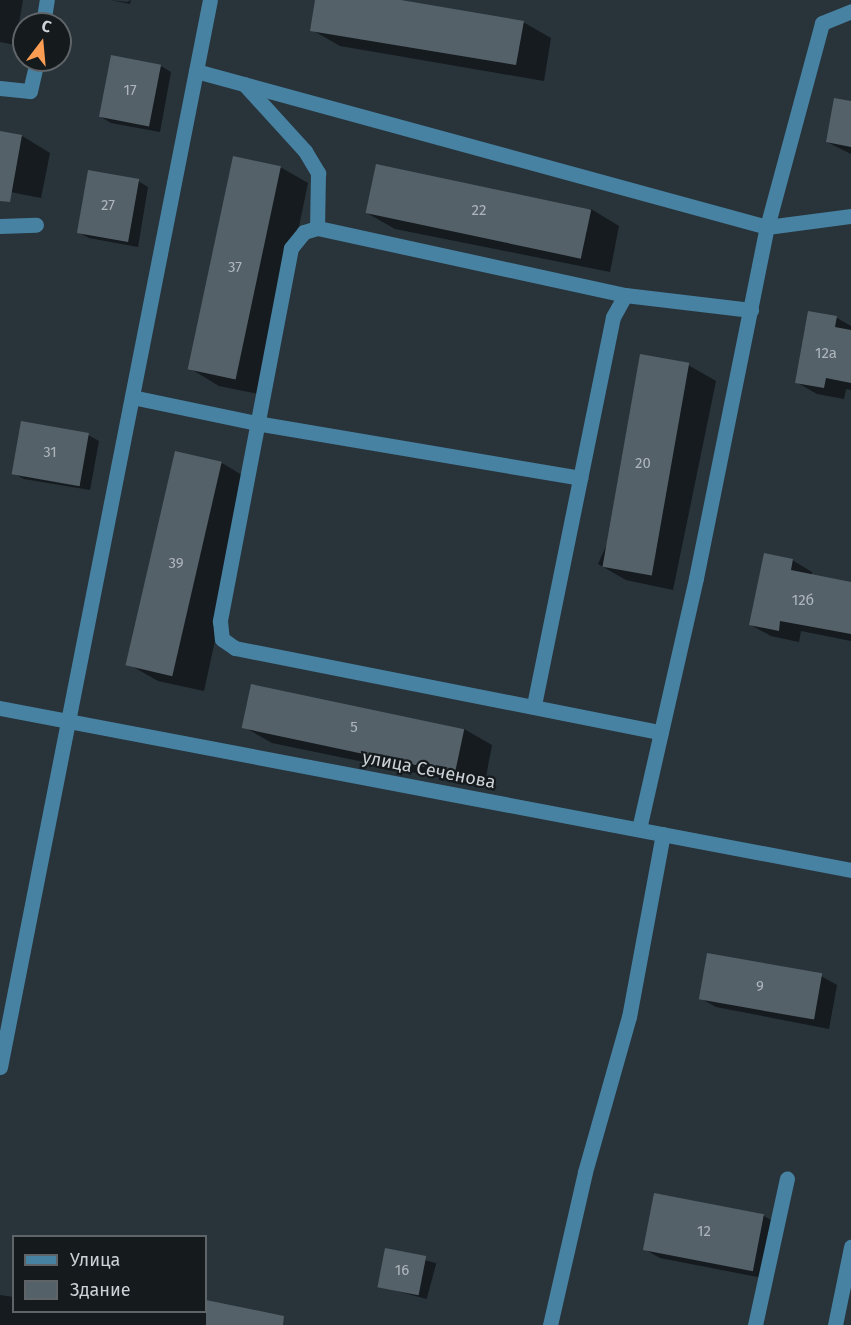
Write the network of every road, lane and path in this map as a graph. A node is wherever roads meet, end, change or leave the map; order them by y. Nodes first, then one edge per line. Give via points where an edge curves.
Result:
1 (210, 0) edge
2 (851, 11) edge
3 (196, 71) junction
4 (34, 72) edge
5 (244, 84) junction
6 (0, 88) edge
7 (851, 216) edge
8 (36, 225) dead end
9 (0, 226) edge
10 (767, 227) junction
11 (317, 228) junction
12 (625, 296) junction
13 (751, 310) junction
14 (132, 397) junction
15 (256, 423) junction
16 (580, 478) junction
17 (534, 705) junction
18 (0, 708) edge
19 (68, 721) junction
20 (661, 732) junction
21 (639, 830) junction
22 (663, 834) junction
23 (851, 870) edge
24 (0, 1067) edge
25 (787, 1178) dead end
26 (851, 1247) edge
27 (845, 1303) edge
28 (550, 1325) edge
29 (755, 1325) edge
30 (835, 1325) edge

1 - 3 lane
2 - 10 lane via 822,23
3 - 5 lane
3 - 14 lane
4 - 6 lane via 30,91
5 - 10 lane
5 - 11 lane via 305,151 318,173
7 - 10 lane
8 - 9 lane
10 - 13 lane
11 - 12 lane
11 - 15 lane via 304,232 291,248
12 - 13 lane
12 - 16 lane via 613,317
13 - 20 lane
14 - 15 lane
14 - 19 lane
15 - 16 lane
15 - 17 lane via 220,621 222,639 235,648
16 - 17 lane
17 - 20 lane
18 - 19 lane, улица Сеченова
19 - 21 lane, улица Сеченова
19 - 24 lane
20 - 21 lane
21 - 22 lane, улица Сеченова
22 - 23 lane, улица Сеченова
22 - 28 lane via 629,1017 585,1172
25 - 29 lane
26 - 27 lane
27 - 30 lane

